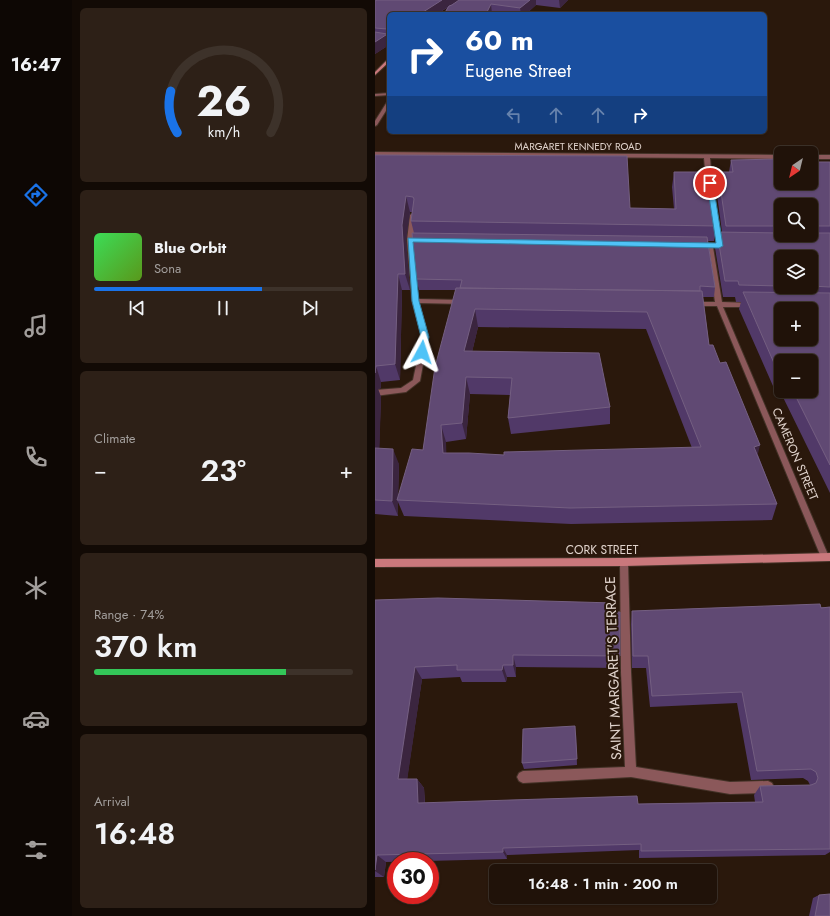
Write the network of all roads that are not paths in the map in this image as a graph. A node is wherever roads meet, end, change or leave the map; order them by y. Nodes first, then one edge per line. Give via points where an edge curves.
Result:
1 (387, 62) edge
2 (375, 74) edge
3 (387, 94) edge
4 (375, 95) edge
5 (387, 105) edge
6 (375, 125) edge
7 (375, 154) edge
8 (707, 157) junction
9 (774, 157) edge
10 (818, 157) edge
11 (830, 157) edge
12 (710, 185) edge
13 (413, 214) edge
14 (718, 238) edge
15 (410, 240) junction
16 (418, 240) edge
17 (695, 245) edge
18 (710, 245) junction
19 (719, 246) junction
20 (735, 246) edge
21 (415, 301) junction
22 (470, 302) edge
23 (689, 304) edge
24 (719, 304) junction
25 (759, 305) edge
26 (375, 394) edge
27 (827, 557) edge
28 (624, 562) junction
29 (375, 563) edge
30 (631, 772) junction
31 (523, 777) dead end
32 (781, 787) edge

1 - 2 main road
3 - 4 street
5 - 6 street
7 - 8 street, MARGARET KENNEDY ROAD
8 - 9 street, MARGARET KENNEDY ROAD
8 - 12 street
10 - 11 street
13 - 15 street
14 - 19 street
15 - 16 street
15 - 21 street
17 - 18 street
18 - 19 street
18 - 24 street, CAMERON STREET
19 - 20 street
21 - 22 street
21 - 26 street via 425,337 416,382 403,390
23 - 24 street
24 - 25 street
24 - 27 street, CAMERON STREET
27 - 28 main road, CORK STREET
28 - 29 main road, CORK STREET
28 - 30 street, SAINT MARGARET'S TERRACE
30 - 31 street, SAINT MARGARET'S TERRACE
30 - 32 street, SAINT MARGARET'S TERRACE via 730,788

